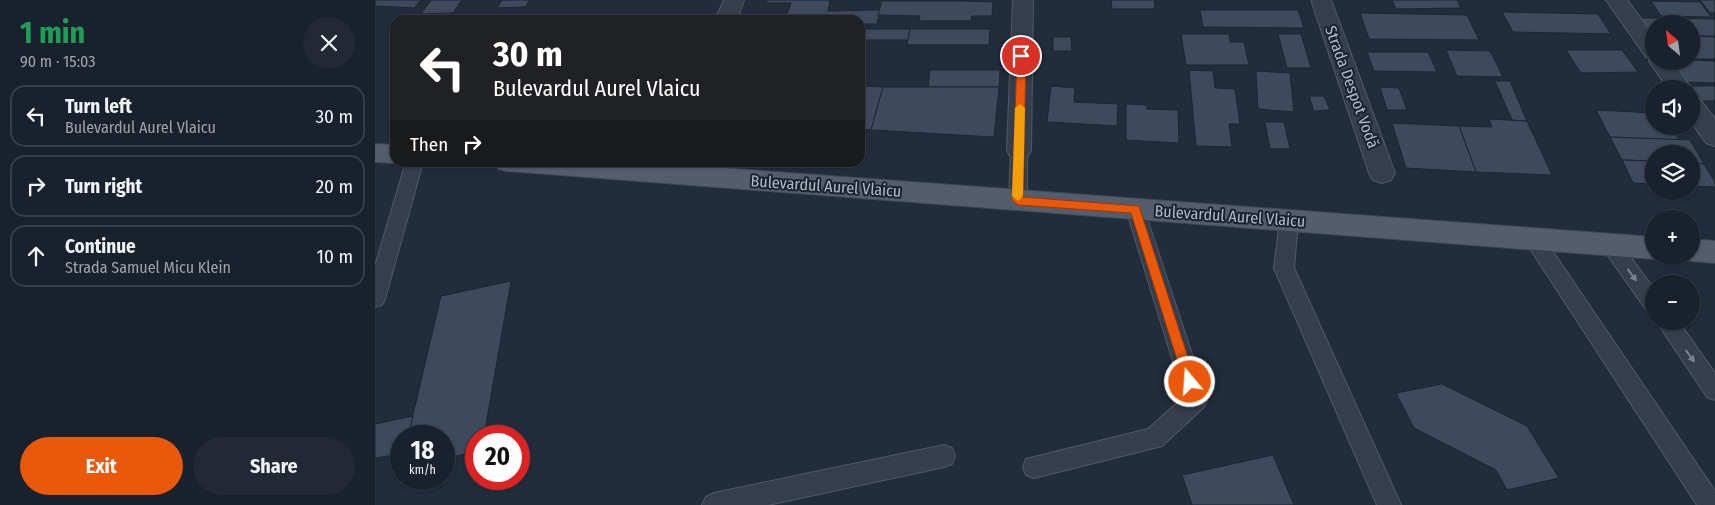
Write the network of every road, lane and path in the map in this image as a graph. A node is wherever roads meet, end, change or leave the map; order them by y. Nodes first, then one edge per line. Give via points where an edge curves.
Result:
1 (734, 0) edge
2 (1023, 0) edge
3 (1321, 0) edge
4 (1616, 0) edge
5 (728, 15) edge
6 (1645, 40) edge
7 (1700, 116) edge
8 (1715, 137) edge
9 (1019, 150) joint
10 (375, 153) edge
11 (390, 154) edge
12 (414, 167) edge
13 (640, 167) edge
14 (667, 168) edge
15 (1383, 174) dead end
16 (1018, 200) junction
17 (1135, 209) junction
18 (1289, 221) junction
19 (1534, 239) junction
20 (1611, 244) junction
21 (1645, 247) edge
22 (1700, 251) edge
23 (1715, 252) edge
24 (1645, 292) edge
25 (375, 300) edge
26 (1672, 330) edge
27 (1715, 390) edge
28 (944, 456) dead end
29 (1034, 467) dead end
30 (714, 505) edge
31 (1389, 505) edge
32 (1711, 505) edge

1 - 5 street
2 - 9 street
3 - 15 street, Strada Despot Vodă
4 - 6 street
7 - 8 street
9 - 16 lane
10 - 11 main road
12 - 25 lane
13 - 14 main road, Bulevardul Aurel Vlaicu
14 - 16 main road, Bulevardul Aurel Vlaicu
16 - 17 main road, Bulevardul Aurel Vlaicu
17 - 18 main road, Bulevardul Aurel Vlaicu
17 - 29 lane via 1196,400 1154,438
18 - 19 main road, Bulevardul Aurel Vlaicu
18 - 31 lane via 1284,268
19 - 20 main road, Bulevardul Aurel Vlaicu
19 - 32 lane
20 - 21 main road, Bulevardul Aurel Vlaicu
20 -> 24 lane
22 - 23 main road
26 -> 27 lane
28 - 30 lane

